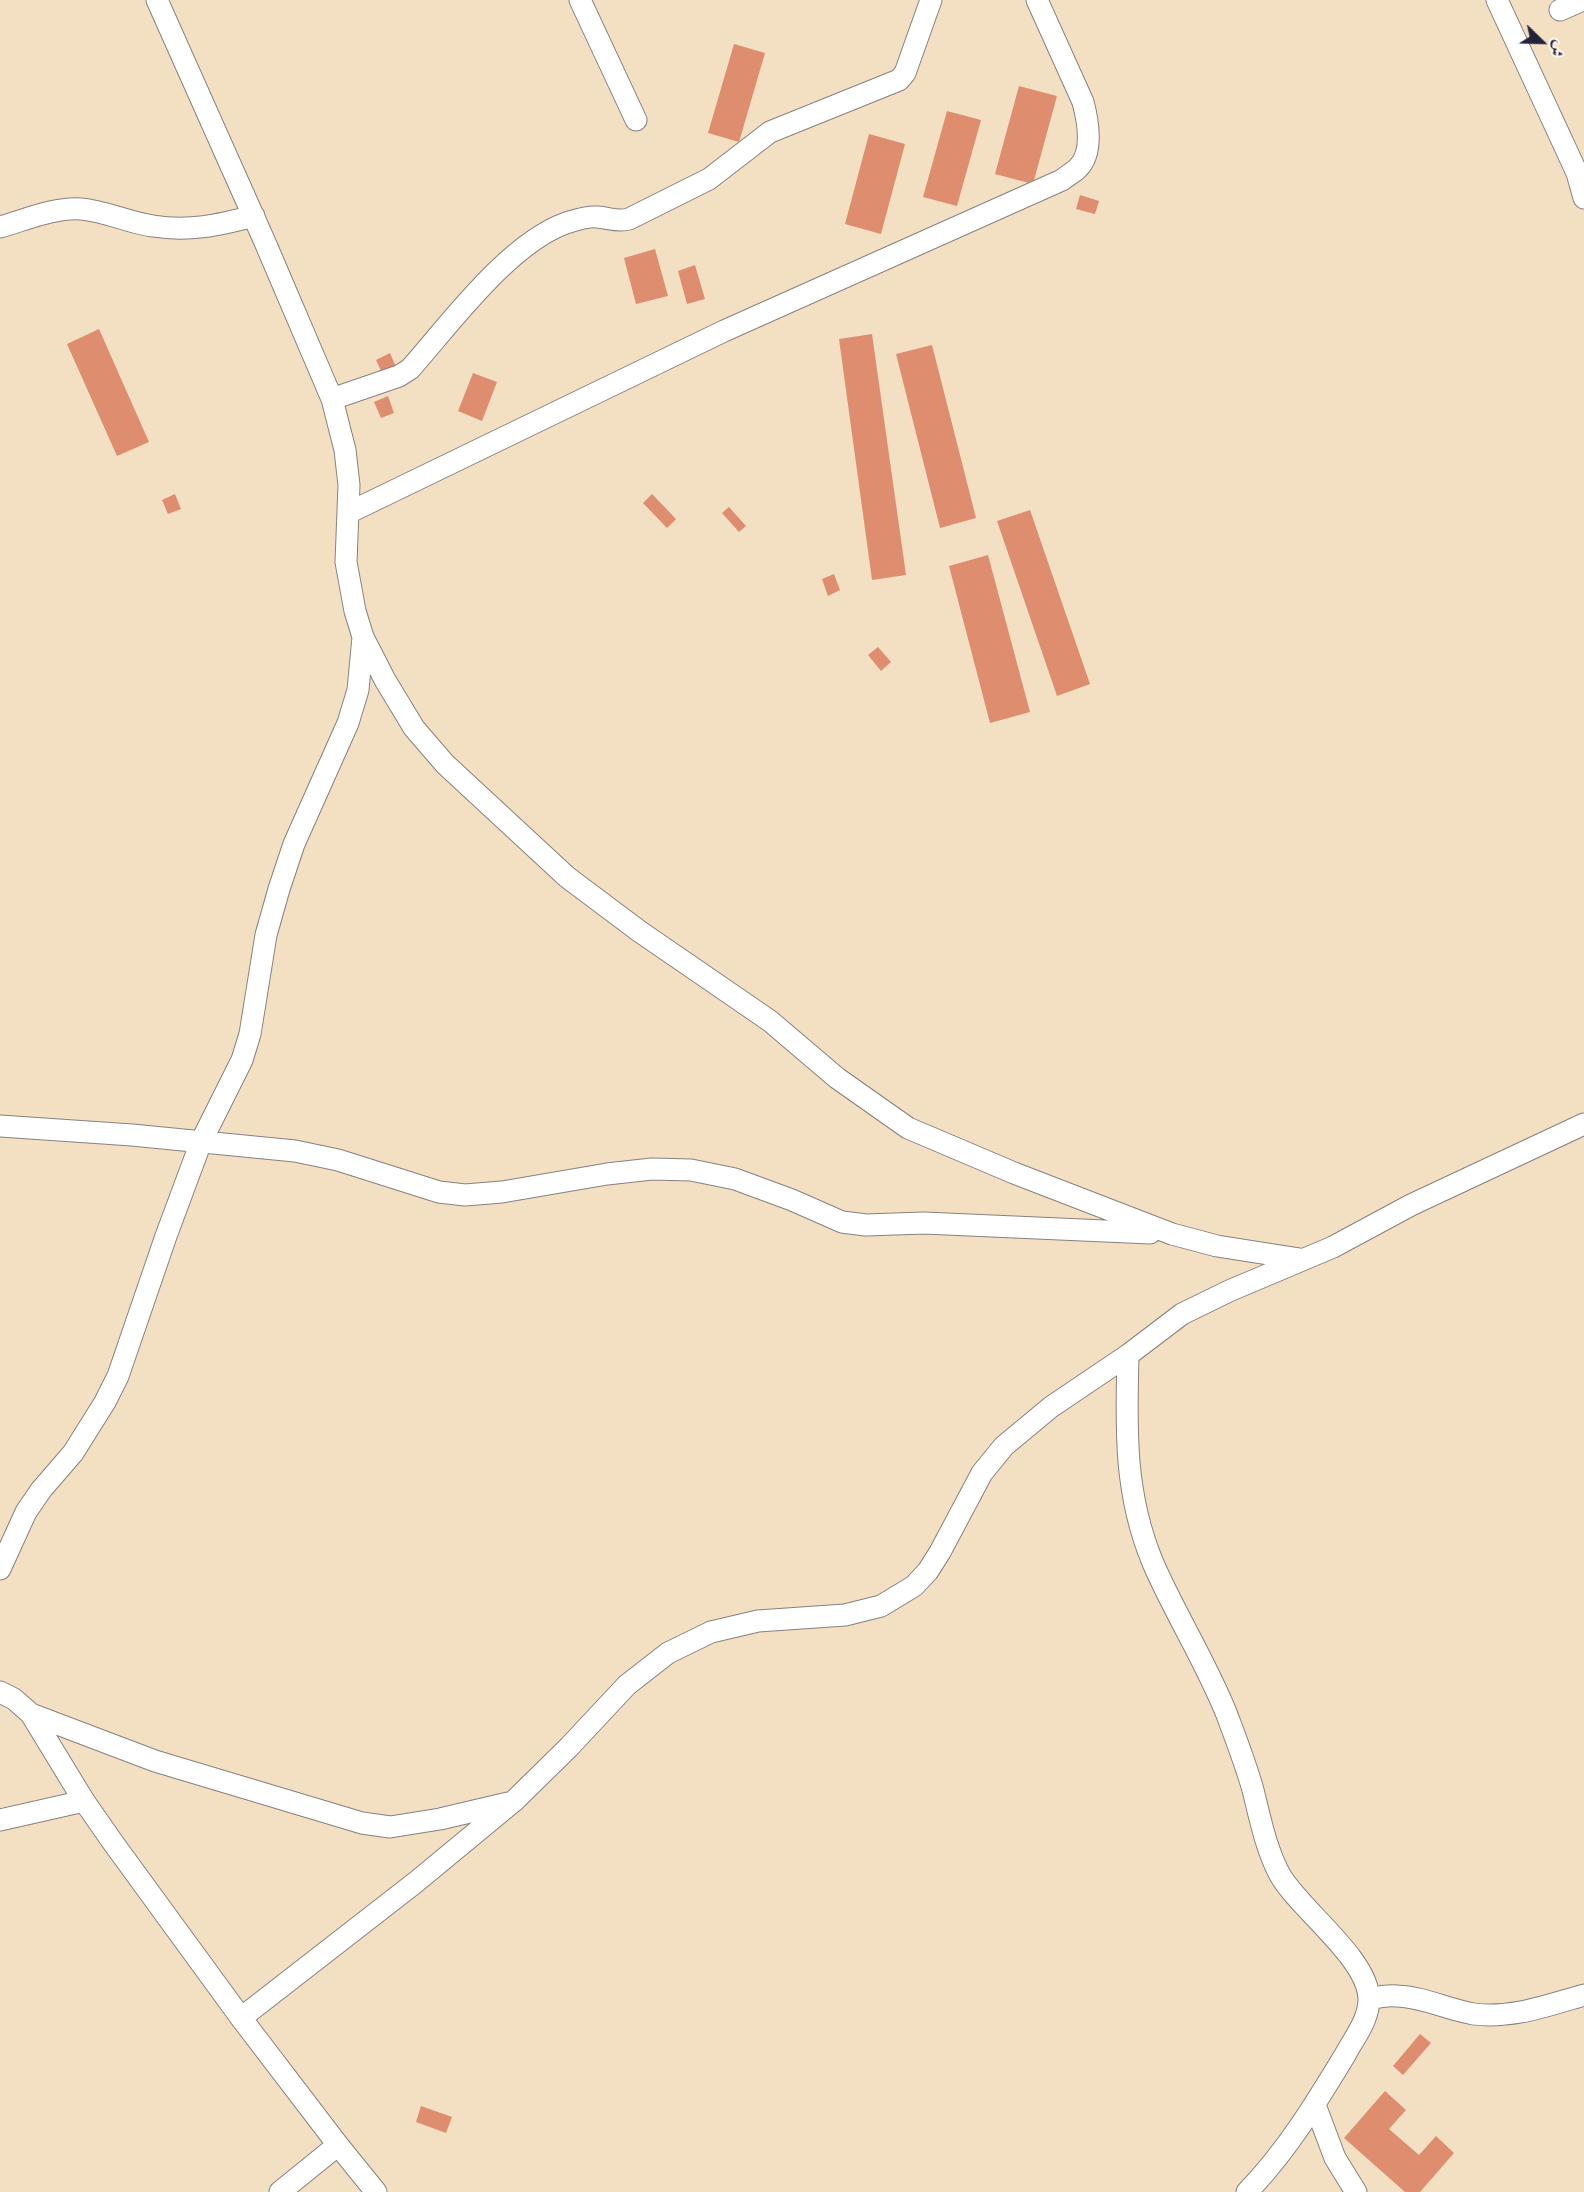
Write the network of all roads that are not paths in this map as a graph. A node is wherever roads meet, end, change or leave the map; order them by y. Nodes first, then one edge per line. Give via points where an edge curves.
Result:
1 (157, 0) edge
2 (580, 0) edge
3 (931, 0) edge
4 (1037, 0) edge
5 (1497, 0) edge
6 (1582, 0) edge
7 (1560, 10) dead end
8 (636, 120) dead end
9 (1584, 198) edge
10 (254, 216) junction
11 (0, 227) edge
12 (332, 399) junction
13 (348, 513) junction
14 (363, 637) junction
15 (1584, 1124) edge
16 (0, 1126) edge
17 (201, 1142) junction
18 (1172, 1234) junction
19 (1300, 1259) junction
20 (1128, 1355) junction
21 (0, 1569) edge
22 (0, 1692) edge
23 (31, 1714) junction
24 (84, 1801) junction
25 (514, 1801) junction
26 (0, 1820) edge
27 (1584, 1995) edge
28 (1369, 1999) junction
29 (242, 2018) junction
30 (1315, 2105) junction
31 (338, 2145) junction
32 (280, 2192) edge
33 (376, 2192) edge
34 (1247, 2192) edge
35 (1356, 2192) edge

1 - 10 street
2 - 8 street
3 - 12 street via 899,80 770,132 709,179 629,219 584,218 548,232 525,247 467,302 410,369
4 - 13 street via 1087,117 1087,151 1079,167 1062,180 724,331
5 - 9 street
6 - 7 street
10 - 11 street via 191,229 152,226 72,209
10 - 12 street
12 - 13 street via 345,450
13 - 14 street via 346,562
14 - 17 street via 358,690 348,723 294,844 279,889 266,935 245,1051
14 - 18 street via 414,728 475,792 567,877 770,1021 837,1078 908,1128
15 - 19 street via 1411,1205 1333,1247
16 - 17 street
17 - 18 street via 295,1151 338,1160 439,1192 465,1195 652,1169 691,1170 735,1179 842,1222
17 - 21 street via 118,1376 79,1444 26,1512
18 - 19 street via 1216,1246
19 - 20 street via 1182,1314
20 - 25 street via 1051,1407 1004,1446 982,1473 940,1552 914,1586 881,1606 845,1615 758,1621 711,1632 668,1653 627,1685
20 - 28 street via 1129,1474 1153,1562 1226,1713 1280,1875 1340,1943 1361,1975
22 - 23 street
23 - 24 street
23 - 25 street via 156,1761 362,1823 390,1827
24 - 26 street
24 - 29 street
25 - 29 street
27 - 28 street via 1517,2013 1494,2015 1473,2014 1411,1997
28 - 30 street via 1364,2021
29 - 31 street
30 - 34 street
30 - 35 street via 1335,2158
31 - 32 street
31 - 33 street

